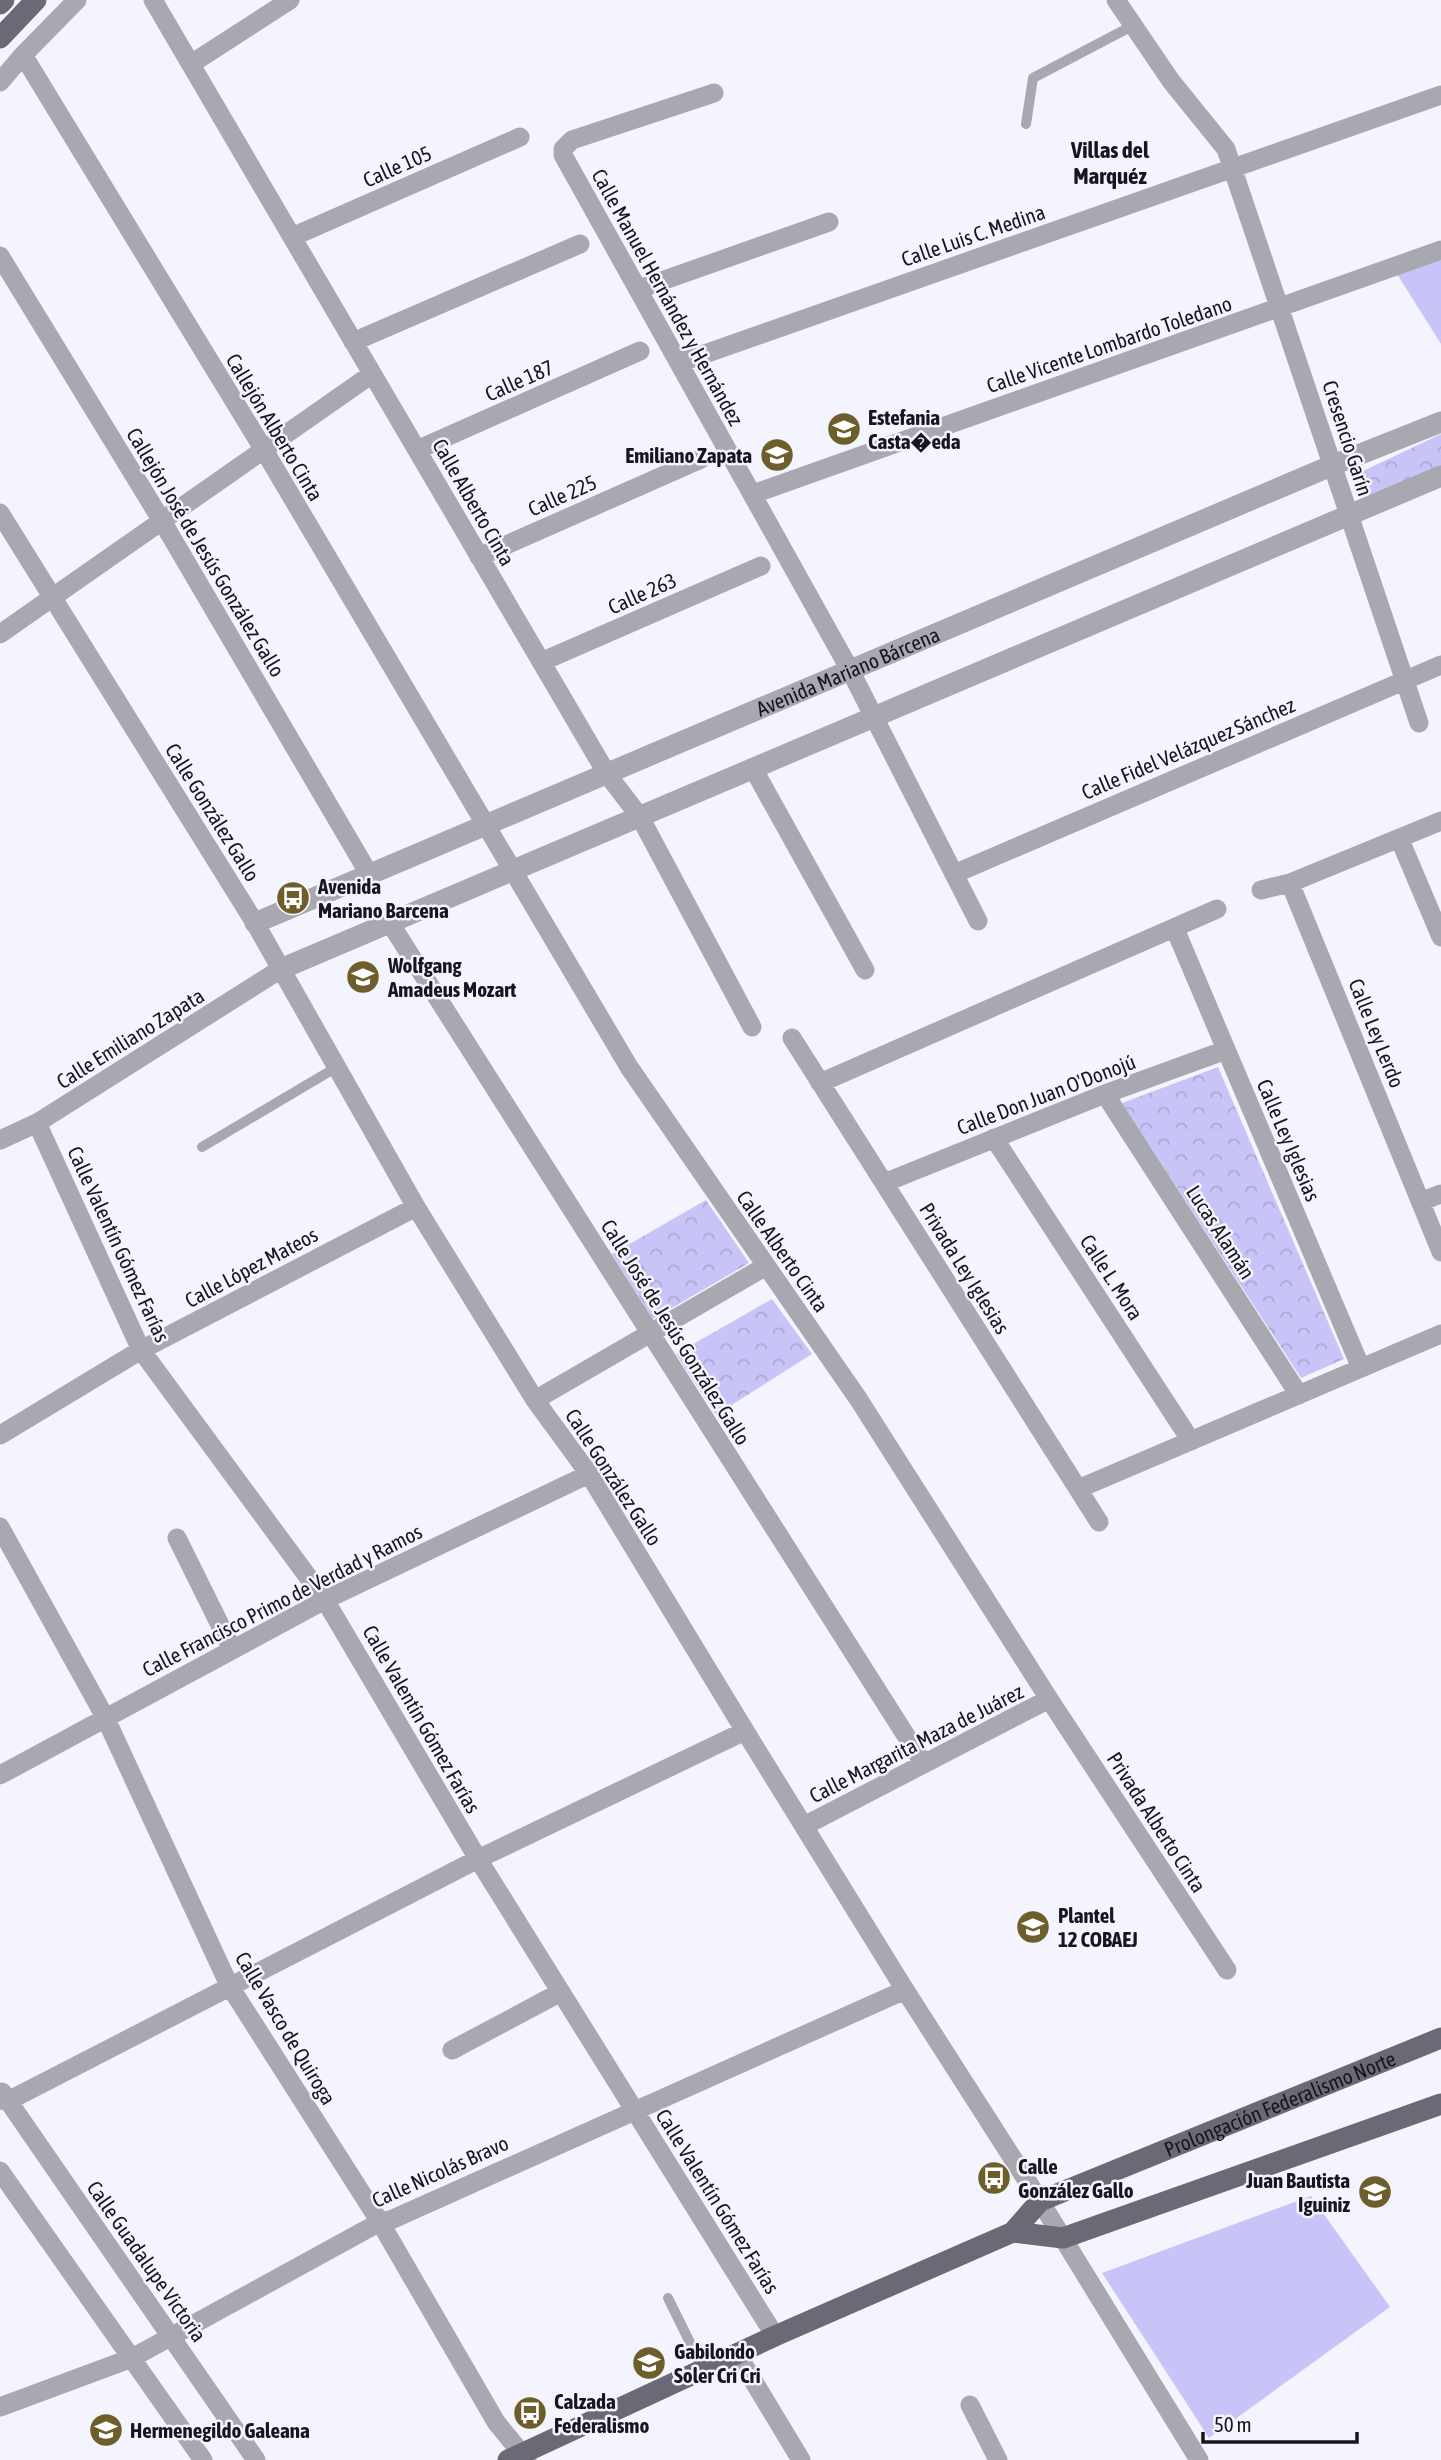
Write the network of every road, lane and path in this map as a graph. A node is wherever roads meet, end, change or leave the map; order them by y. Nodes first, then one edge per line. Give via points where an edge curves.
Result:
1 (4, 0) edge
2 (36, 0) edge
3 (77, 0) edge
4 (153, 0) edge
5 (290, 0) edge
6 (1116, 0) edge
7 (0, 4) edge
8 (1132, 26) junction
9 (0, 38) edge
10 (23, 55) junction
11 (191, 64) junction
12 (0, 82) edge
13 (713, 93) dead end
14 (1441, 94) edge
15 (1026, 124) dead end
16 (520, 137) dead end
17 (1233, 168) junction
18 (829, 222) dead end
19 (292, 236) junction
20 (580, 244) dead end
21 (1441, 250) edge
22 (0, 256) edge
23 (639, 289) junction
24 (1280, 308) junction
25 (354, 342) junction
26 (640, 351) dead end
27 (680, 363) junction
28 (372, 374) junction
29 (1441, 422) edge
30 (264, 450) junction
31 (417, 450) junction
32 (701, 459) dead end
33 (1333, 465) junction
34 (1441, 476) edge
35 (753, 494) junction
36 (0, 513) edge
37 (1349, 515) junction
38 (162, 521) junction
39 (479, 556) junction
40 (761, 566) dead end
41 (52, 598) junction
42 (0, 634) edge
43 (541, 662) junction
44 (1441, 665) edge
45 (850, 670) junction
46 (1405, 680) junction
47 (875, 716) junction
48 (1419, 723) dead end
49 (753, 768) junction
50 (607, 774) junction
51 (640, 817) junction
52 (1441, 821) edge
53 (485, 825) junction
54 (1399, 840) junction
55 (512, 870) junction
56 (369, 874) junction
57 (954, 874) junction
58 (1290, 883) junction
59 (1261, 890) dead end
60 (1217, 908) dead end
61 (978, 921) dead end
62 (255, 923) junction
63 (390, 923) junction
64 (1175, 929) junction
65 (1441, 937) edge
66 (281, 969) junction
67 (864, 970) dead end
68 (752, 1027) dead end
69 (792, 1038) dead end
70 (1226, 1049) junction
71 (337, 1067) junction
72 (820, 1083) junction
73 (1105, 1094) junction
74 (37, 1123) junction
75 (994, 1138) junction
76 (0, 1140) edge
77 (202, 1147) dead end
78 (884, 1183) junction
79 (1441, 1194) edge
80 (1422, 1201) junction
81 (416, 1207) junction
82 (1441, 1252) edge
83 (766, 1266) junction
84 (650, 1334) junction
85 (1441, 1334) edge
86 (141, 1350) junction
87 (1361, 1368) junction
88 (1299, 1395) junction
89 (535, 1400) junction
90 (0, 1435) edge
91 (1191, 1441) junction
92 (589, 1474) junction
93 (1078, 1489) junction
94 (1099, 1522) dead end
95 (0, 1527) edge
96 (177, 1538) dead end
97 (325, 1600) junction
98 (232, 1649) junction
99 (1049, 1699) junction
100 (105, 1717) junction
101 (745, 1731) junction
102 (924, 1764) junction
103 (0, 1775) edge
104 (804, 1826) junction
105 (478, 1859) junction
106 (1227, 1970) dead end
107 (229, 1985) junction
108 (905, 1990) junction
109 (561, 1992) junction
110 (1441, 2038) edge
111 (452, 2050) dead end
112 (3, 2096) edge
113 (1441, 2104) edge
114 (634, 2110) junction
115 (0, 2171) edge
116 (1040, 2201) junction
117 (380, 2222) junction
118 (1013, 2232) junction
119 (1063, 2238) junction
120 (668, 2298) dead end
121 (172, 2336) junction
122 (775, 2336) junction
123 (737, 2354) junction
124 (132, 2358) junction
125 (703, 2370) junction
126 (970, 2406) dead end
127 (0, 2407) edge
128 (519, 2458) edge
129 (203, 2460) edge
130 (256, 2460) edge
131 (801, 2460) edge
132 (998, 2460) edge
133 (1199, 2460) edge

1 - 7 main road
2 - 9 main road
3 - 10 street
4 - 11 street, Calle Alberto Cinta
5 - 11 street
6 - 8 street, Cresencio Garín
8 - 15 lane via 1033,78
8 - 17 street, Cresencio Garín via 1226,149
10 - 12 street
10 - 30 street, Callejón Alberto Cinta
11 - 19 street, Calle Alberto Cinta
13 - 23 street, Calle Manuel Hernández y Hernández via 572,140 563,149 566,163
14 - 17 street, Calle Luis C. Medina
16 - 19 street, Calle 105
17 - 24 street, Cresencio Garín
17 - 27 street, Calle Luis C. Medina
18 - 23 street
19 - 25 street, Calle Alberto Cinta
20 - 25 street
21 - 24 street, Calle Vicente Lombardo Toledano
22 - 38 street, Callejón José de Jesús González Gallo
23 - 27 street, Calle Manuel Hernández y Hernández
24 - 33 street, Cresencio Garín
24 - 35 street, Calle Vicente Lombardo Toledano
25 - 28 street, Calle Alberto Cinta
26 - 31 street, Calle 187
27 - 35 street, Calle Manuel Hernández y Hernández
28 - 30 street
28 - 31 street, Calle Alberto Cinta
29 - 33 street, Avenida Mariano Bárcena
30 - 38 street
30 - 53 street, Callejón Alberto Cinta
31 - 39 street, Calle Alberto Cinta
32 - 39 street, Calle 225
33 - 37 street, Cresencio Garín
33 - 45 street, Avenida Mariano Bárcena
34 - 37 street
35 - 45 street, Calle Manuel Hernández y Hernández
36 - 41 street, Calle González Gallo
37 - 46 street, Cresencio Garín
37 - 47 street
38 - 41 street
38 - 56 street, Callejón José de Jesús González Gallo
39 - 43 street, Calle Alberto Cinta
40 - 43 street, Calle 263
41 - 42 street
41 - 62 street, Calle González Gallo
43 - 50 street, Calle Alberto Cinta
44 - 46 street, Calle Fidel Velázquez Sánchez
45 - 47 street, Calle Manuel Hernández y Hernández
45 - 50 street, Avenida Mariano Bárcena
46 - 48 street, Cresencio Garín
46 - 57 street, Calle Fidel Velázquez Sánchez
47 - 49 street
47 - 57 street, Calle Manuel Hernández y Hernández
49 - 51 street
49 - 67 street
50 - 51 street, Calle Alberto Cinta
50 - 53 street, Avenida Mariano Bárcena
51 - 55 street
51 - 68 street, Calle Alberto Cinta
52 - 54 street
53 - 55 street, Calle Alberto Cinta
53 - 56 street, Avenida Mariano Bárcena
54 - 58 street
54 - 65 street
55 - 63 street
55 - 83 street, Calle Alberto Cinta via 629,1067
56 - 62 street, Avenida Mariano Bárcena
57 - 61 street, Calle Manuel Hernández y Hernández
58 - 59 street
58 - 80 street, Calle Ley Lerdo
60 - 64 street
62 - 66 street, Calle González Gallo
63 - 66 street
63 - 84 street, Calle José de Jesús González Gallo
64 - 70 street, Calle Ley Iglesias
64 - 72 street
66 - 71 street, Calle González Gallo
66 - 74 street, Calle Emiliano Zapata
69 - 72 street, Privada Ley Iglesias
70 - 73 street, Calle Don Juan O'Donojú
70 - 87 street, Calle Ley Iglesias
71 - 77 lane
71 - 81 street, Calle González Gallo
72 - 78 street, Privada Ley Iglesias
73 - 75 street, Calle Don Juan O'Donojú
73 - 88 street, Lucas Alamán
74 - 76 street, Calle Emiliano Zapata
74 - 86 street, Calle Valentín Gómez Farías
75 - 78 street, Calle Don Juan O'Donojú
75 - 91 street, Calle L. Mora
78 - 93 street, Privada Ley Iglesias
79 - 80 street
80 - 82 street, Calle Ley Lerdo
81 - 86 street, Calle López Mateos
81 - 89 street, Calle González Gallo
83 - 84 street
83 - 99 street, Calle Alberto Cinta via 859,1400
84 - 89 street
84 - 102 street, Calle José de Jesús González Gallo
85 - 87 street
86 - 90 street, Calle López Mateos
86 - 97 street, Calle Valentín Gómez Farías
87 - 88 street
88 - 91 street
89 - 92 street, Calle González Gallo
91 - 93 street
92 - 97 street, Calle Francisco Primo de Verdad y Ramos
92 - 101 street, Calle González Gallo
93 - 94 street, Privada Ley Iglesias
95 - 100 street, Calle Vasco de Quiroga
96 - 98 street
97 - 98 street, Calle Francisco Primo de Verdad y Ramos
97 - 105 street, Calle Valentín Gómez Farías
98 - 100 street, Calle Francisco Primo de Verdad y Ramos
99 - 102 street, Calle Margarita Maza de Juárez
99 - 106 street, Privada Alberto Cinta
100 - 103 street, Calle Francisco Primo de Verdad y Ramos
100 - 107 street, Calle Vasco de Quiroga
101 - 104 street, Calle González Gallo
101 - 105 street
102 - 104 street, Calle Margarita Maza de Juárez
104 - 108 street, Calle González Gallo
105 - 107 street
105 - 109 street, Calle Valentín Gómez Farías
107 - 112 street
107 - 117 street, Calle Vasco de Quiroga
108 - 114 street, Calle Nicolás Bravo
108 - 116 street, Calle González Gallo
109 - 111 street
109 - 114 street, Calle Valentín Gómez Farías
110 - 116 main road, Prolongación Federalismo Norte
112 - 121 street, Calle Guadalupe Victoria
113 - 119 main road
114 - 117 street, Calle Nicolás Bravo
114 - 122 street, Calle Valentín Gómez Farías
115 - 124 street
116 - 118 main road, Prolongación Federalismo Norte
116 - 119 street, Calle González Gallo
117 - 121 street, Calle Nicolás Bravo
117 - 128 street, Calle Vasco de Quiroga
118 - 119 main road
118 - 122 main road, Prolongación Federalismo Norte
119 - 133 street, Calle González Gallo
120 - 125 lane
121 - 124 street, Calle Nicolás Bravo
121 - 130 street, Calle Guadalupe Victoria
122 - 123 main road, Prolongación Federalismo Norte
123 - 125 main road, Prolongación Federalismo Norte
123 - 131 street
124 - 127 street, Calle Nicolás Bravo
124 - 129 street
125 - 128 main road, Prolongación Federalismo Norte
126 - 132 street

